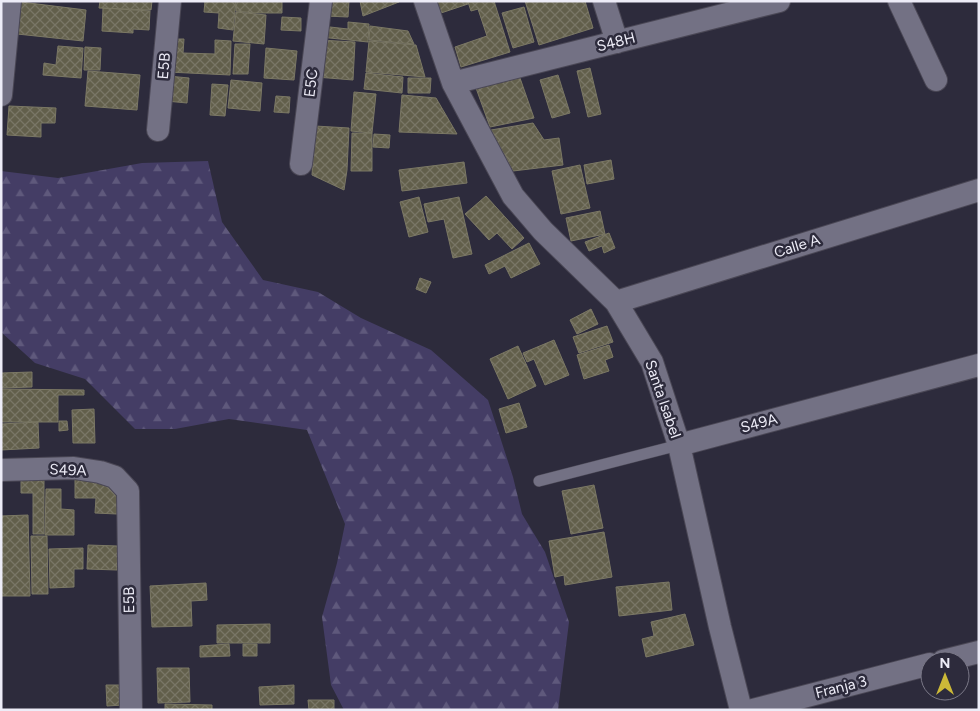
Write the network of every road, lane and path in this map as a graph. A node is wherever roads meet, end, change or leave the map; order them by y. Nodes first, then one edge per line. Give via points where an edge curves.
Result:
1 (10, 1) edge
2 (170, 1) edge
3 (320, 1) edge
4 (425, 1) edge
5 (604, 1) edge
6 (779, 1) edge
7 (899, 1) edge
8 (617, 42) junction
9 (936, 80) dead end
10 (453, 82) junction
11 (1, 96) edge
12 (158, 130) dead end
13 (300, 164) dead end
14 (979, 190) edge
15 (616, 302) junction
16 (979, 365) edge
17 (679, 445) junction
18 (1, 470) edge
19 (539, 481) dead end
20 (128, 491) joint
21 (920, 667) edge
22 (131, 710) edge
23 (740, 710) edge
24 (753, 710) edge

1 - 11 street
2 - 12 street, E5B
3 - 13 street, E5C
4 - 10 street, Santa Isabel
5 - 8 street
6 - 8 street, S48H
7 - 9 street
8 - 10 street, S48H
10 - 15 street, Santa Isabel via 513,196 543,231
14 - 15 street, Calle A
15 - 17 street, Santa Isabel via 652,362
16 - 17 street, S49A
17 - 19 lane, S49A
17 - 23 street, Santa Isabel
18 - 20 street, S49A via 74,468 100,472 115,477
20 - 22 street, E5B
21 - 24 street, Franja 3

